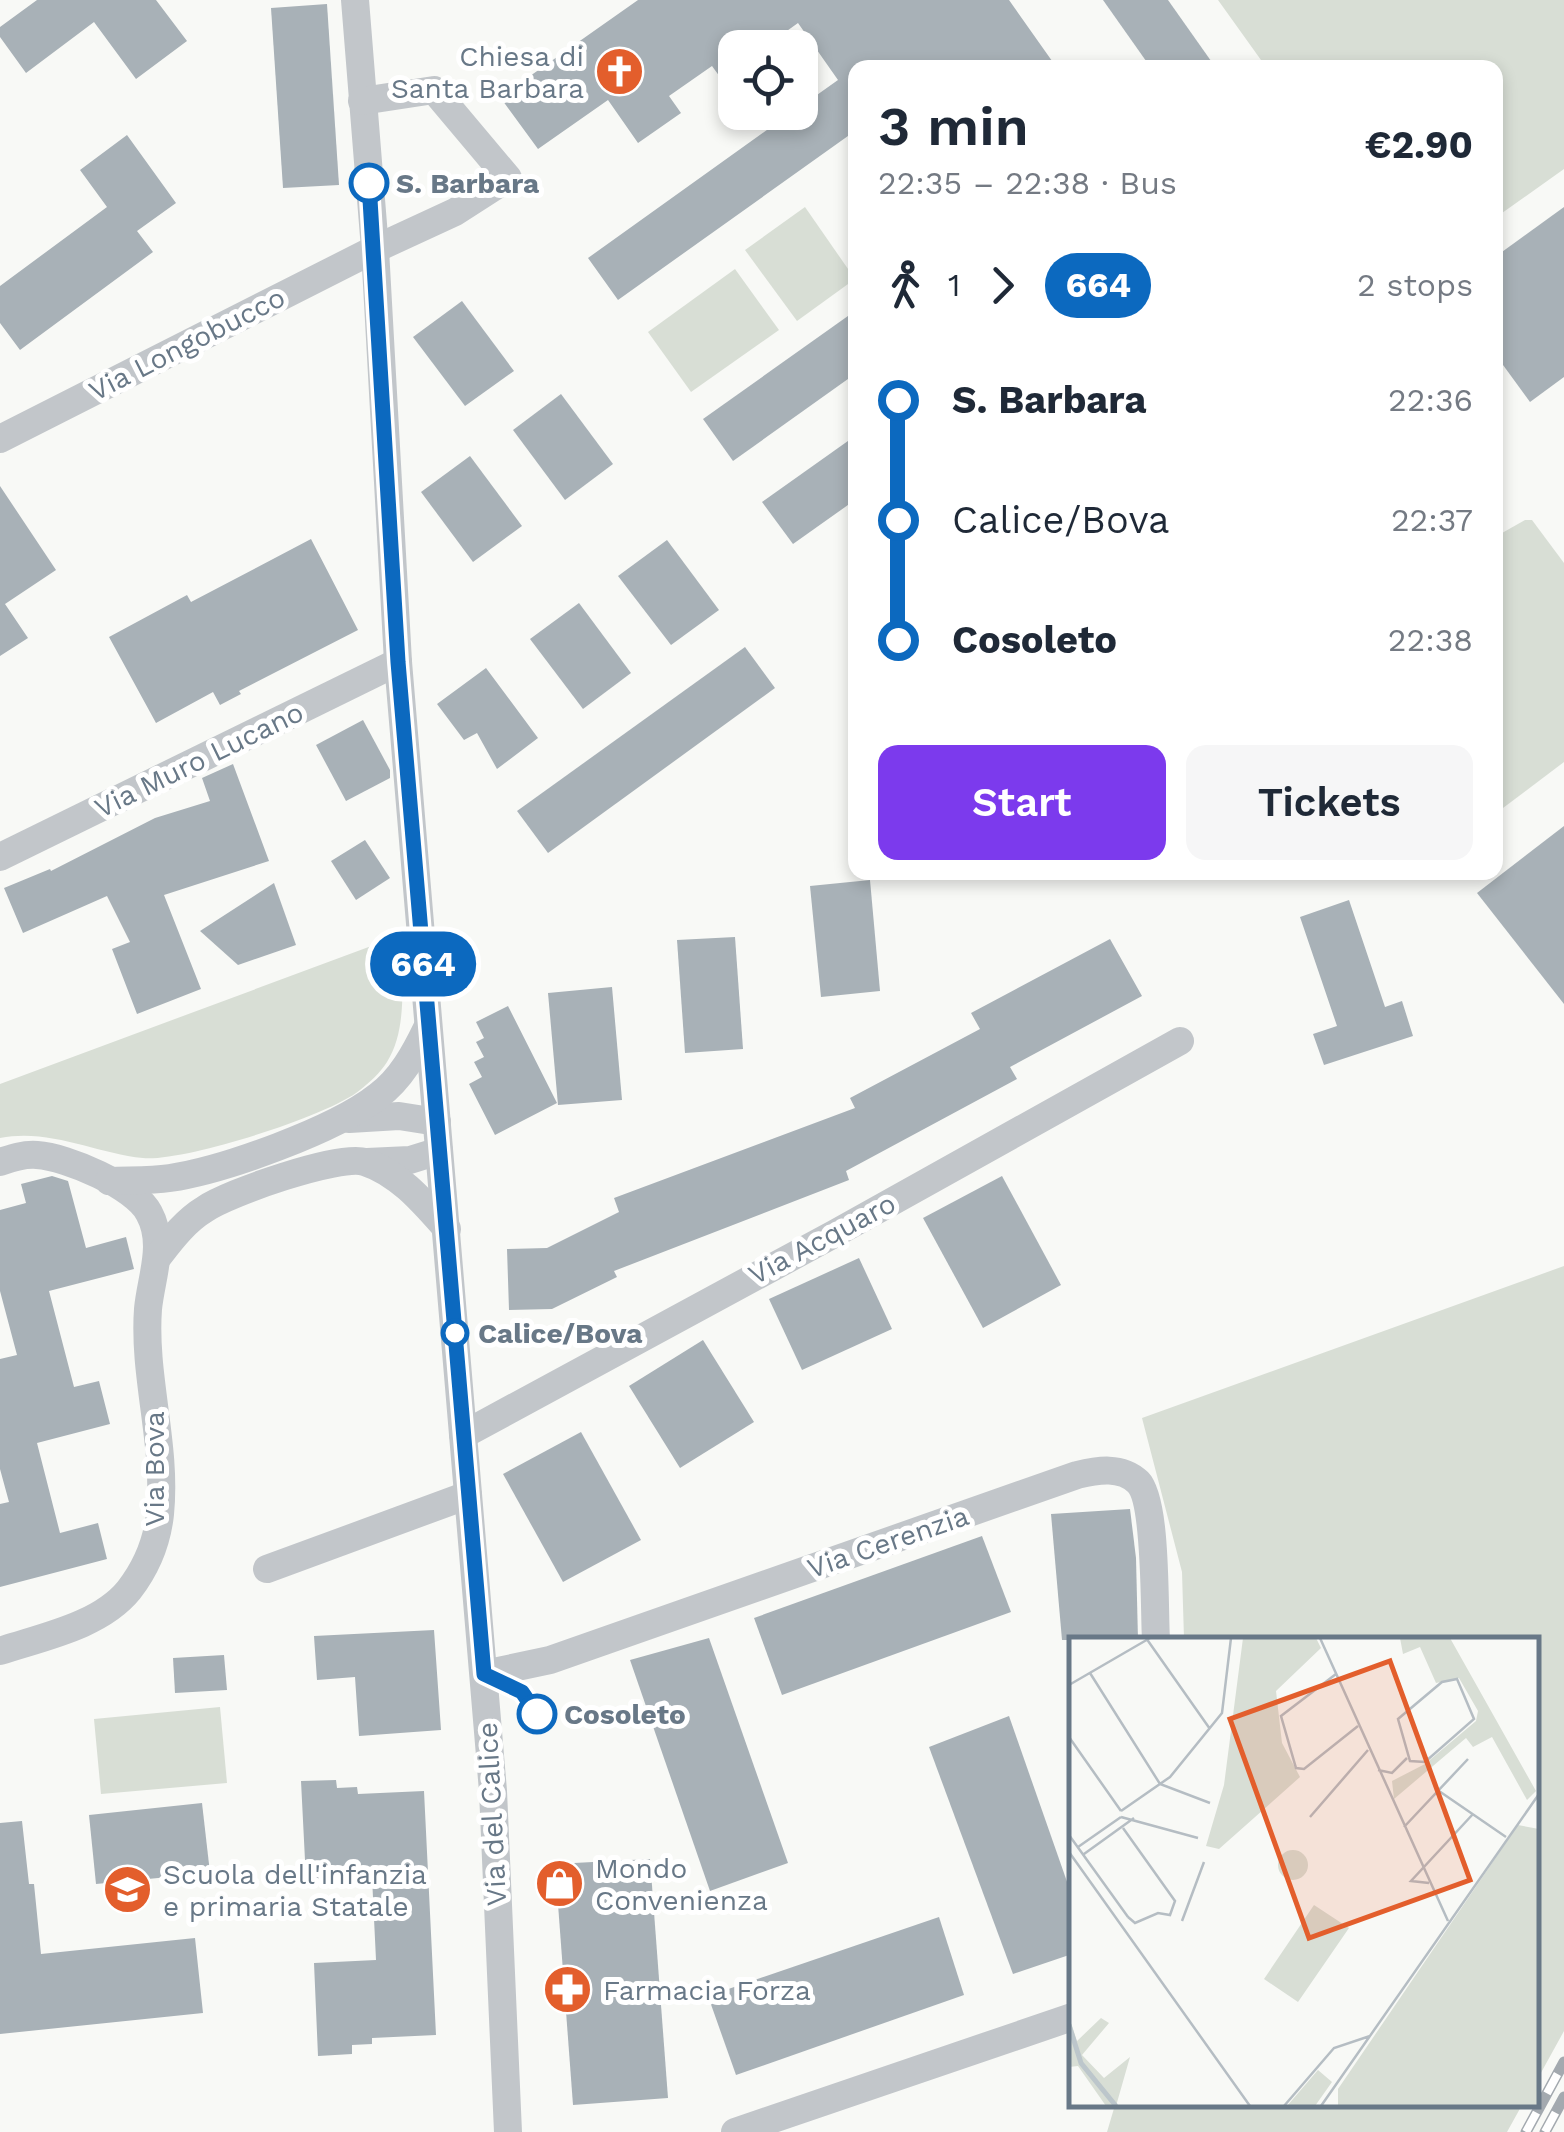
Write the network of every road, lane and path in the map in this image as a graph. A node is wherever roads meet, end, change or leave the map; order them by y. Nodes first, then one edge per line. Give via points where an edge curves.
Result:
1 (355, 0) edge
2 (362, 102) junction
3 (375, 249) junction
4 (0, 439) edge
5 (398, 662) junction
6 (0, 857) edge
7 (428, 1027) junction
8 (1180, 1041) dead end
9 (341, 1120) junction
10 (437, 1122) junction
11 (439, 1151) junction
12 (0, 1162) edge
13 (366, 1162) junction
14 (109, 1181) junction
15 (447, 1229) junction
16 (157, 1258) junction
17 (462, 1435) junction
18 (468, 1495) junction
19 (267, 1569) dead end
20 (1156, 1637) edge
21 (0, 1651) edge
22 (484, 1674) junction
23 (1069, 2018) edge
24 (508, 2132) edge
25 (735, 2132) edge

1 - 2 street, Via del Calice
2 - 3 street, Via del Calice
2 - 3 street, Via Longobucco via 434,90 508,178 455,212
3 - 4 street, Via Longobucco
3 - 5 street, Via del Calice
5 - 6 street, Via Muro Lucano
5 - 7 street, Via del Calice
7 - 9 street, Via Bova via 391,1085
7 - 10 street, Via del Calice
8 - 17 street, Via Acquaro
9 - 10 street, Via Bova via 400,1116
9 - 14 street, Via Bova via 201,1172
10 - 11 street, Via del Calice
11 - 13 street
11 - 15 street, Via del Calice
12 - 14 street, Via Bova via 51,1157
13 - 15 street via 410,1189
13 - 16 street via 332,1162 206,1207
14 - 16 street, Via Bova via 147,1208
15 - 17 street, Via del Calice
16 - 21 street, Via Bova via 148,1306 160,1501 151,1550 127,1592 102,1613
17 - 18 street, Via del Calice
18 - 19 street
18 - 22 street, Via del Calice
20 - 22 street, Via Cerenzia via 1146,1496 1130,1476 1101,1470 550,1660
22 - 24 street, Via del Calice
23 - 25 street

